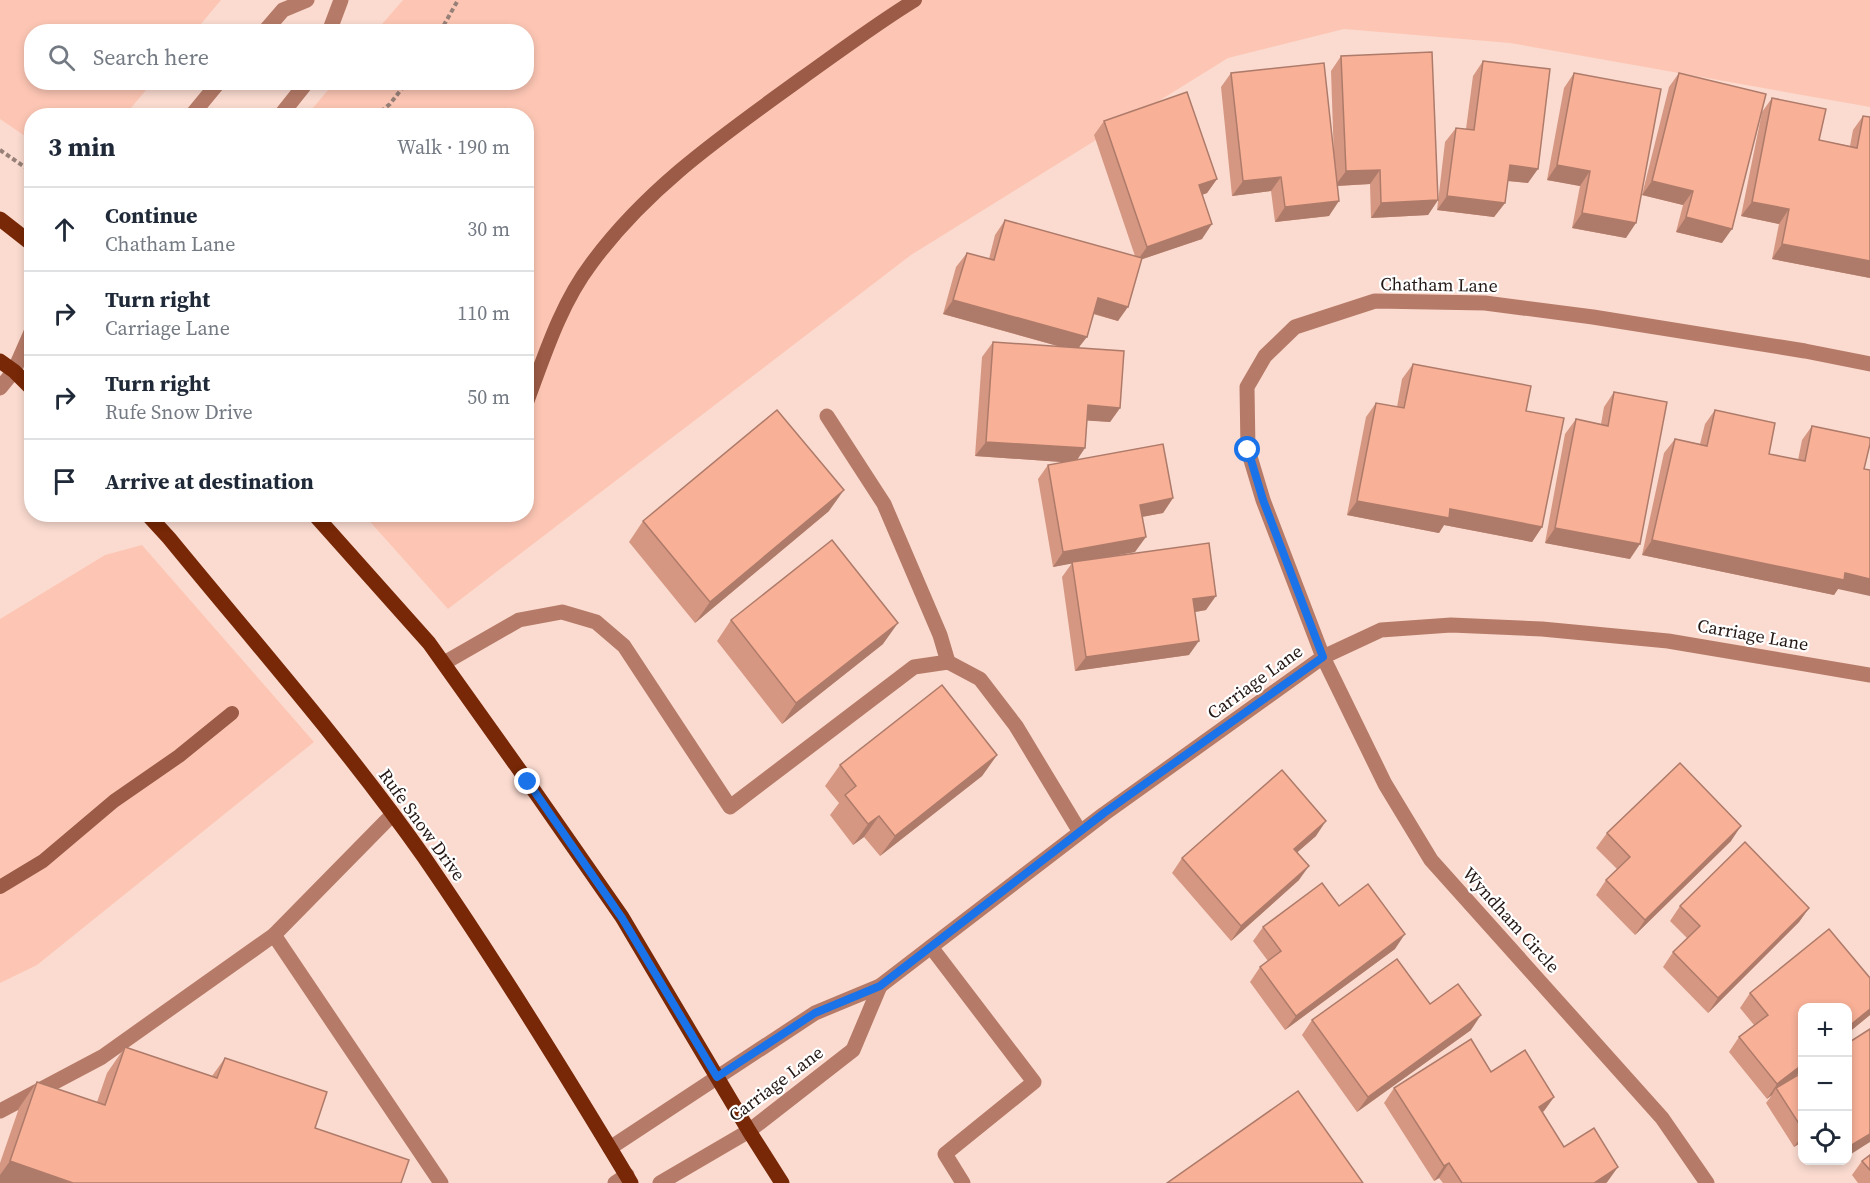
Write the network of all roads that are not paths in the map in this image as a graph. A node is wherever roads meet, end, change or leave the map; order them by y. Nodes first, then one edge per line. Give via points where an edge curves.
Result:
1 (307, 0) edge
2 (341, 0) edge
3 (271, 24) edge
4 (332, 24) edge
5 (212, 90) edge
6 (301, 90) edge
7 (197, 108) edge
8 (286, 108) edge
9 (0, 219) edge
10 (24, 238) edge
11 (24, 348) edge
12 (0, 360) edge
13 (1870, 364) edge
14 (24, 366) edge
15 (14, 371) junction
16 (24, 381) edge
17 (0, 388) edge
18 (827, 416) dead end
19 (154, 522) edge
20 (321, 522) edge
21 (1323, 657) junction
22 (948, 662) junction
23 (444, 663) junction
24 (1870, 675) edge
25 (392, 815) junction
26 (1080, 832) junction
27 (274, 935) junction
28 (931, 947) junction
29 (880, 986) junction
30 (717, 1077) junction
31 (0, 1111) edge
32 (749, 1131) junction
33 (610, 1148) junction
34 (624, 1180) edge
35 (441, 1183) edge
36 (660, 1183) edge
37 (782, 1183) edge
38 (963, 1183) edge
39 (1707, 1183) edge

1 - 3 street via 283,10
2 - 4 street
5 - 7 street
6 - 8 street
9 - 10 main road
11 - 15 street
12 - 15 main road
13 - 21 street, Chatham Lane via 1485,303 1375,301 1295,327 1265,356 1248,387 1248,450
14 - 15 street
15 - 16 main road
15 - 17 street
18 - 22 street via 884,504
19 - 25 main road, Rufe Snow Drive via 321,722
20 - 23 main road
21 - 24 street, Carriage Lane via 1381,630 1450,625 1668,640
21 - 26 street, Carriage Lane
21 - 39 street, Wyndham Circle via 1385,784 1431,861 1662,1119
22 - 23 street via 914,667 730,807 624,646 596,622 562,612 519,620
22 - 26 street via 980,679 987,688 1016,726
23 - 30 main road via 622,918
25 - 27 street
25 - 33 main road, Rufe Snow Drive via 502,975
26 - 28 street, Carriage Lane
27 - 31 street via 102,1057
27 - 35 street
28 - 29 street, Carriage Lane
28 - 38 street via 1034,1082 945,1154
29 - 30 street, Carriage Lane via 815,1013
29 - 32 street, Carriage Lane via 854,1050
30 - 32 main road
30 - 33 street, Carriage Lane
32 - 36 street, Carriage Lane
32 - 37 main road
33 - 34 main road, Rufe Snow Drive

